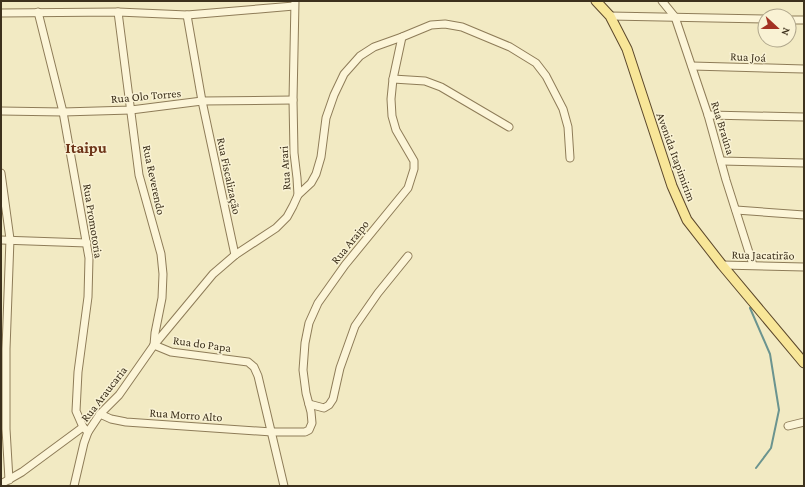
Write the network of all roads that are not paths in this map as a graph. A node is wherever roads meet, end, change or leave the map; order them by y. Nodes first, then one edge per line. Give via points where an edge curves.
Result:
1 (596, 1) edge
2 (662, 1) edge
3 (295, 4) edge
4 (38, 12) junction
5 (118, 12) junction
6 (1, 13) edge
7 (187, 14) junction
8 (610, 16) junction
9 (675, 17) junction
10 (757, 20) edge
11 (402, 37) junction
12 (692, 66) junction
13 (804, 69) edge
14 (393, 79) junction
15 (293, 100) junction
16 (202, 101) junction
17 (131, 110) junction
18 (1, 111) edge
19 (63, 112) junction
20 (708, 115) junction
21 (804, 117) edge
22 (509, 127) dead end
23 (570, 158) dead end
24 (721, 161) junction
25 (804, 163) edge
26 (1, 173) edge
27 (298, 195) junction
28 (736, 210) junction
29 (804, 215) edge
30 (10, 239) junction
31 (1, 240) edge
32 (87, 243) junction
33 (161, 254) joint
34 (236, 255) junction
35 (408, 256) dead end
36 (722, 265) junction
37 (753, 265) junction
38 (804, 267) edge
39 (154, 345) junction
40 (804, 363) edge
41 (309, 404) junction
42 (100, 414) junction
43 (804, 422) edge
44 (788, 426) dead end
45 (85, 430) junction
46 (272, 432) junction
47 (9, 480) junction
48 (1, 484) edge
49 (74, 486) edge
50 (284, 486) edge

1 - 8 main road, Avenida Itapimirim
2 - 9 street, Rua Braúna
3 - 7 street
3 - 15 street, Rua Arari
4 - 5 street
4 - 6 street
4 - 19 street, Rua Promotoria
5 - 7 street
5 - 17 street
7 - 16 street
8 - 9 street
8 - 36 main road, Avenida Itapimirim via 627,49 679,204 687,220
9 - 10 street
9 - 12 street, Rua Braúna
11 - 14 street, Rua Araipo
11 - 23 street via 431,25 462,27 510,46 536,62 563,109 568,126
11 - 27 street via 374,47 360,56 344,74 326,118 316,174 311,183
12 - 13 street, Rua Joá
12 - 20 street, Rua Braúna
14 - 22 street via 425,80
14 - 41 street, Rua Araipo via 392,116 396,130 414,161 414,169 408,188 345,265 318,303 309,323 303,370
15 - 16 street, Rua Olo Torres
15 - 27 street, Rua Arari
16 - 17 street, Rua Olo Torres
16 - 34 street, Rua Fiscalização
17 - 19 street, Rua Olo Torres
17 - 33 street, Rua Reverendo via 139,175
18 - 19 street, Rua Olo Torres
19 - 32 street, Rua Promotoria
20 - 21 street
20 - 24 street, Rua Braúna
24 - 25 street
24 - 28 street, Rua Braúna
26 - 30 street
27 - 34 street, Rua Arari via 287,218
28 - 29 street
28 - 37 street, Rua Braúna
30 - 31 street
30 - 32 street
30 - 47 street via 6,349
32 - 45 street, Rua Promotoria via 88,296 76,398 76,411
33 - 39 street, Rua Araucaria via 162,298
34 - 39 street, Rua Arari via 213,274
35 - 41 street via 355,326 340,368 332,402 324,408
36 - 37 street, Rua Jacatirão
36 - 40 main road, Avenida Itapimirim
37 - 38 street, Rua Jacatirão
39 - 42 street, Rua Araucaria via 119,395
39 - 46 street, Rua do Papa via 171,352 248,362 258,376
41 - 46 street, Rua Araipo via 312,423 309,430
42 - 45 street, Rua Araucaria
42 - 46 street, Rua Morro Alto via 126,422
43 - 44 street
45 - 47 street, Rua Araucaria
45 - 49 street
46 - 50 street
47 - 48 street, Rua Araucaria

